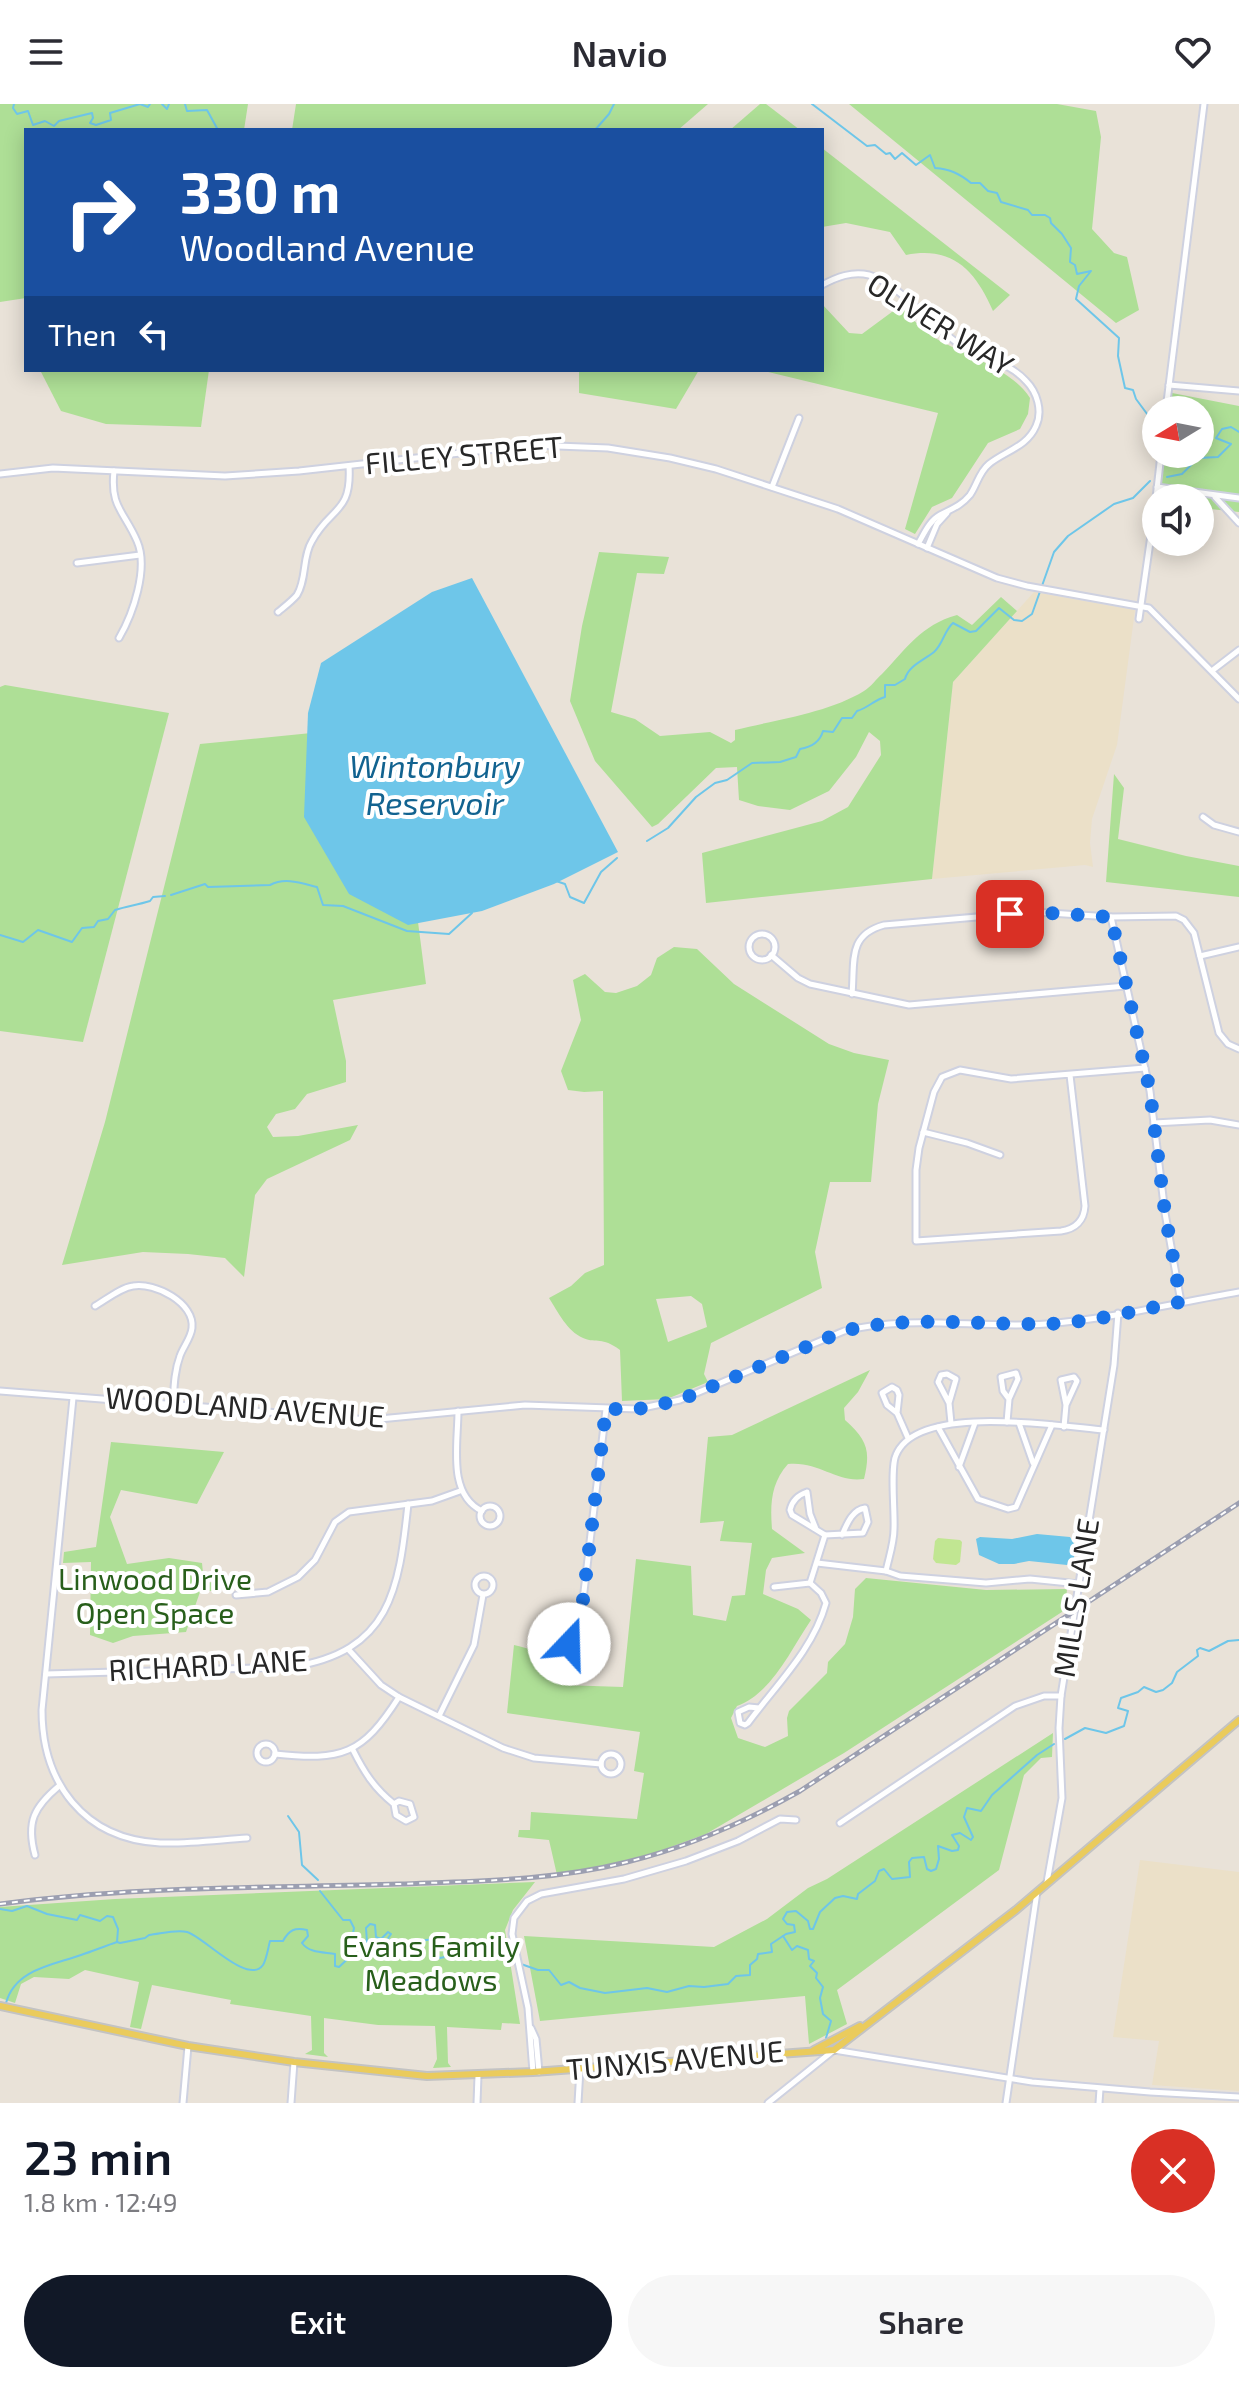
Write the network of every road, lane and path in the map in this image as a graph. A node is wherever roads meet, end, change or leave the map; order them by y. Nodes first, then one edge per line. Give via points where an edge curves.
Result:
1 (1204, 104) edge
2 (824, 284) edge
3 (1169, 385) junction
4 (1239, 391) edge
5 (1168, 396) edge
6 (799, 418) dead end
7 (349, 466) junction
8 (114, 471) junction
9 (0, 474) edge
10 (772, 487) junction
11 (1214, 497) joint
12 (1239, 498) edge
13 (947, 512) junction
14 (1239, 523) edge
15 (918, 544) junction
16 (927, 548) junction
17 (140, 555) junction
18 (1149, 556) edge
19 (77, 563) dead end
20 (1143, 606) junction
21 (278, 612) dead end
22 (1139, 619) dead end
23 (119, 638) dead end
24 (1239, 650) edge
25 (1213, 670) junction
26 (1239, 699) edge
27 (1203, 817) dead end
28 (1239, 832) edge
29 (1111, 917) junction
30 (1239, 947) edge
31 (771, 955) junction
32 (1200, 956) junction
33 (1126, 986) junction
34 (852, 994) junction
35 (1239, 1049) edge
36 (1145, 1068) junction
37 (1070, 1075) junction
38 (1154, 1123) junction
39 (1239, 1125) edge
40 (923, 1132) junction
41 (1000, 1155) dead end
42 (1239, 1292) edge
43 (1181, 1302) junction
44 (95, 1306) dead end
45 (1118, 1313) junction
46 (0, 1391) edge
47 (73, 1398) junction
48 (1009, 1399) junction
49 (949, 1403) junction
50 (173, 1405) junction
51 (1066, 1405) junction
52 (606, 1409) junction
53 (458, 1411) junction
54 (897, 1413) junction
55 (1007, 1422) junction
56 (951, 1423) junction
57 (975, 1423) junction
58 (1019, 1423) junction
59 (1052, 1425) junction
60 (938, 1427) junction
61 (1064, 1427) junction
62 (1104, 1430) junction
63 (908, 1438) junction
64 (1034, 1464) junction
65 (959, 1468) junction
66 (460, 1491) junction
67 (408, 1504) junction
68 (482, 1511) dead end
69 (816, 1529) junction
70 (825, 1535) junction
71 (842, 1535) junction
72 (817, 1563) junction
73 (886, 1571) junction
74 (810, 1583) junction
75 (1079, 1584) junction
76 (774, 1587) dead end
77 (236, 1595) dead end
78 (483, 1595) dead end
79 (579, 1633) dead end
80 (348, 1649) junction
81 (46, 1674) junction
82 (1061, 1696) junction
83 (399, 1697) junction
84 (759, 1708) dead end
85 (439, 1716) junction
86 (1239, 1720) edge
87 (353, 1750) junction
88 (275, 1754) dead end
89 (601, 1764) dead end
90 (59, 1786) junction
91 (394, 1804) junction
92 (796, 1820) dead end
93 (840, 1823) dead end
94 (247, 1838) dead end
95 (35, 1855) dead end
96 (1047, 1883) junction
97 (1037, 1892) junction
98 (3, 2007) edge
99 (875, 2020) junction
100 (188, 2046) junction
101 (814, 2050) junction
102 (834, 2050) junction
103 (294, 2062) junction
104 (580, 2069) junction
105 (536, 2072) junction
106 (478, 2076) junction
107 (1010, 2079) junction
108 (1100, 2089) junction
109 (1239, 2097) edge
110 (183, 2103) edge
111 (291, 2103) edge
112 (477, 2103) edge
113 (578, 2103) edge
114 (768, 2103) edge
115 (1006, 2103) edge
116 (1099, 2103) edge

1 - 3 street
2 - 13 street, OLIVER WAY via 844,275 872,276 962,346 1024,377 1033,389 1037,426 1018,447 989,464 971,494
3 - 4 street
3 - 5 street
6 - 10 street
7 - 8 street, FILLEY STREET via 225,476
7 - 10 street, FILLEY STREET via 558,445 670,458
7 - 21 street via 346,499 313,538 296,596
8 - 9 street, FILLEY STREET via 53,468
8 - 17 street via 113,495
10 - 15 street, FILLEY STREET
11 - 12 street
11 - 14 street
13 - 15 street, OLIVER WAY via 931,522
13 - 16 street, OLIVER WAY
15 - 16 street, FILLEY STREET
16 - 20 street, FILLEY STREET via 997,578
17 - 19 street
17 - 23 street via 131,617
18 - 20 street
20 - 22 street
20 - 25 street via 1154,610
24 - 25 street
25 - 26 street
27 - 28 street
29 - 32 street via 1176,916 1194,933
29 - 33 street
29 - 34 street via 1034,912 868,929 857,944
30 - 32 street
31 - 31 street via 755,958 752,939 770,937
31 - 34 street via 810,984
32 - 35 street via 1219,1033
33 - 34 street via 921,1005
33 - 36 street
36 - 37 street
36 - 38 street
37 - 40 street via 1011,1079 952,1071 938,1083
37 - 40 street via 1085,1206 1075,1226 916,1241 916,1170
38 - 39 street via 1210,1120
38 - 43 street
40 - 41 street
42 - 43 street, WOODLAND AVENUE
43 - 45 street, WOODLAND AVENUE
44 - 50 street via 139,1285 181,1303 192,1329 175,1374
45 - 52 street, WOODLAND AVENUE via 1045,1324 862,1326 680,1400
45 - 62 street, MILLS LANE
46 - 47 street, WOODLAND AVENUE
47 - 50 street, WOODLAND AVENUE
47 - 81 street
48 - 48 street via 1017,1387 1016,1373 1001,1377
48 - 55 street
49 - 49 street via 956,1379 941,1375 938,1382
49 - 56 street
50 - 53 street, WOODLAND AVENUE via 369,1420
51 - 51 street via 1061,1380 1074,1377 1076,1386
51 - 61 street
52 - 53 street, WOODLAND AVENUE via 525,1405
52 - 79 street
53 - 66 street
54 - 54 street via 897,1390 886,1388 884,1399
54 - 63 street
55 - 57 street
55 - 58 street
56 - 57 street
56 - 60 street
57 - 65 street
58 - 59 street
58 - 64 street
59 - 61 street
59 - 64 street
60 - 63 street
60 - 65 street
61 - 62 street
62 - 75 street, MILLS LANE
63 - 73 street via 895,1457 894,1533
64 - 65 street via 1016,1507 1008,1509 978,1499
66 - 67 street
66 - 68 street
67 - 77 street via 342,1515 315,1560 298,1577 268,1592
67 - 80 street, RICHARD LANE via 400,1574 390,1602
69 - 69 street via 790,1510 791,1503 807,1492
69 - 70 street
70 - 71 street
70 - 72 street
71 - 71 street via 866,1530 865,1508 852,1516
72 - 73 street
72 - 74 street
73 - 75 street via 986,1583 1030,1579
74 - 76 street
74 - 84 street via 826,1603 823,1611 792,1669
75 - 82 street, MILLS LANE
78 - 85 street via 474,1645
80 - 81 street, RICHARD LANE via 291,1667
80 - 83 street
81 - 90 street via 42,1731
82 - 93 street via 1031,1698 1015,1706
82 - 96 street, MILLS LANE via 1062,1798
83 - 85 street
83 - 87 street via 383,1722
85 - 89 street via 520,1755
86 - 96 main road
87 - 88 street via 323,1757
87 - 91 street via 367,1778
90 - 94 street via 91,1820 125,1837 159,1843
90 - 95 street via 36,1809 31,1828
91 - 91 street via 401,1820 414,1817 410,1804
92 - 105 street via 780,1819 696,1858 534,1897 522,1906 512,1934
96 - 97 main road
97 - 99 main road
97 - 107 street
98 - 100 main road, TUNXIS AVENUE
99 - 101 main road
99 - 102 main road
100 - 103 main road, TUNXIS AVENUE
100 - 110 street
101 - 102 main road, TUNXIS AVENUE
101 - 104 main road, TUNXIS AVENUE
102 - 107 street
102 - 114 street
103 - 106 main road, TUNXIS AVENUE
103 - 111 street
104 - 105 main road, TUNXIS AVENUE
104 - 113 street
105 - 106 main road, TUNXIS AVENUE
106 - 112 street
107 - 108 street
107 - 115 street
108 - 109 street
108 - 116 street

